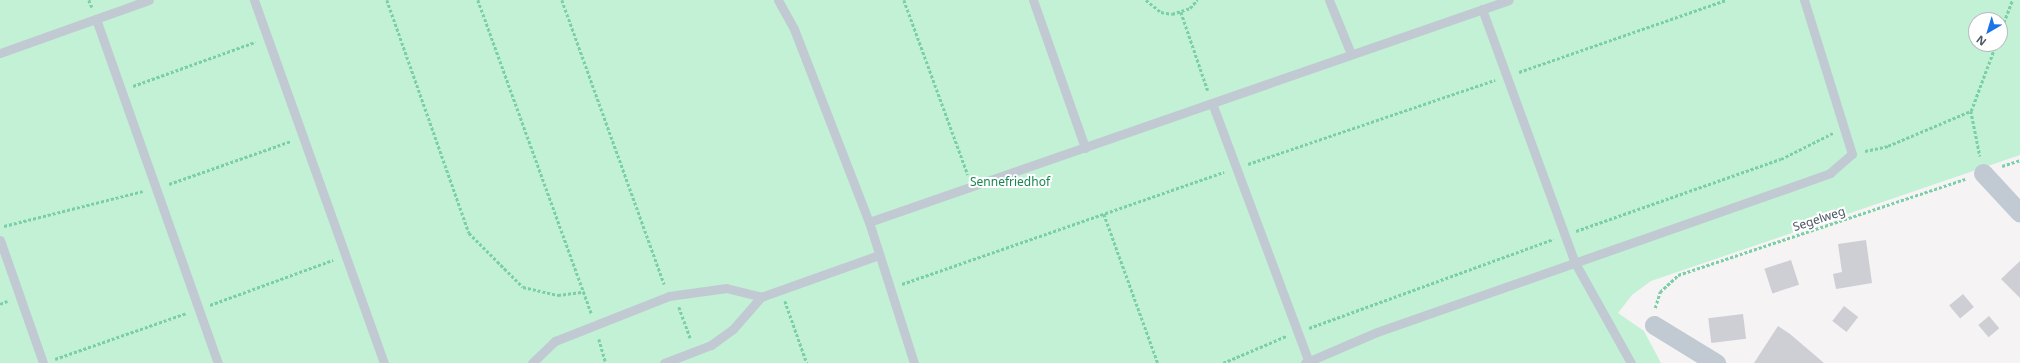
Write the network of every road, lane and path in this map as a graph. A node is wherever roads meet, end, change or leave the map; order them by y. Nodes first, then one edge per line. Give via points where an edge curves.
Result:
1 (150, 0) edge
2 (254, 0) edge
3 (387, 0) edge
4 (478, 0) edge
5 (562, 0) edge
6 (778, 0) edge
7 (904, 0) edge
8 (1033, 0) edge
9 (1146, 0) edge
10 (1197, 0) edge
11 (1329, 0) edge
12 (1509, 0) edge
13 (1726, 0) edge
14 (1804, 0) edge
15 (2012, 0) edge
16 (1482, 9) junction
17 (1181, 12) junction
18 (2008, 12) edge
19 (96, 19) junction
20 (268, 38) junction
21 (1993, 52) edge
22 (0, 53) edge
23 (1351, 54) junction
24 (1506, 76) junction
25 (121, 90) junction
26 (1212, 103) junction
27 (1971, 112) junction
28 (1845, 126) junction
29 (1085, 148) junction
30 (1852, 154) junction
31 (2020, 160) edge
32 (1236, 168) junction
33 (1983, 173) junction
34 (972, 187) junction
35 (2020, 213) edge
36 (1104, 214) junction
37 (869, 222) junction
38 (1564, 235) junction
39 (0, 240) edge
40 (879, 255) junction
41 (1574, 261) junction
42 (888, 289) junction
43 (781, 290) junction
44 (584, 292) junction
45 (672, 295) junction
46 (761, 297) junction
47 (594, 323) junction
48 (1654, 325) joint
49 (1298, 332) junction
50 (695, 352) junction
51 (43, 363) edge
52 (218, 363) edge
53 (384, 363) edge
54 (532, 363) edge
55 (606, 363) edge
56 (664, 363) edge
57 (807, 363) edge
58 (914, 363) edge
59 (1158, 363) edge
60 (1223, 363) edge
61 (1308, 363) edge
62 (1632, 363) edge
63 (1716, 363) edge

1 - 19 lane
2 - 20 lane
3 - 44 path via 469,233 523,287 558,295
4 - 44 path
5 - 45 path
6 - 37 lane via 794,29
7 - 34 path
8 - 29 lane
9 - 17 path via 1161,12
10 - 17 path
11 - 23 lane
12 - 16 lane
13 - 24 path
14 - 28 lane
15 - 18 path
16 - 23 lane
16 - 24 lane
17 - 26 path
19 - 22 lane
19 - 25 lane
20 - 25 path
20 - 53 lane
21 - 27 path
23 - 26 lane
24 - 32 path
24 - 38 lane
25 - 52 lane
26 - 29 lane
26 - 32 lane
27 - 30 path via 1888,146
27 - 33 path
28 - 30 lane
28 - 38 path via 1810,148
29 - 34 lane
30 - 41 lane via 1830,173
31 - 33 path, Segelweg
32 - 36 path
32 - 49 lane
33 - 35 street
33 - 48 path, Segelweg via 1678,275 1660,292
34 - 37 lane
36 - 42 path
36 - 59 path
37 - 40 lane
38 - 41 lane
38 - 49 path
39 - 51 lane
40 - 42 lane
40 - 43 lane
41 - 61 lane via 1377,332
41 - 62 lane
42 - 58 lane
43 - 46 lane
43 - 57 path
44 - 47 path
45 - 46 lane via 726,288
45 - 47 lane
45 - 50 path
46 - 50 lane via 732,329
47 - 54 lane via 555,341
47 - 55 path
48 - 63 street
49 - 60 path
49 - 61 lane
50 - 56 lane

